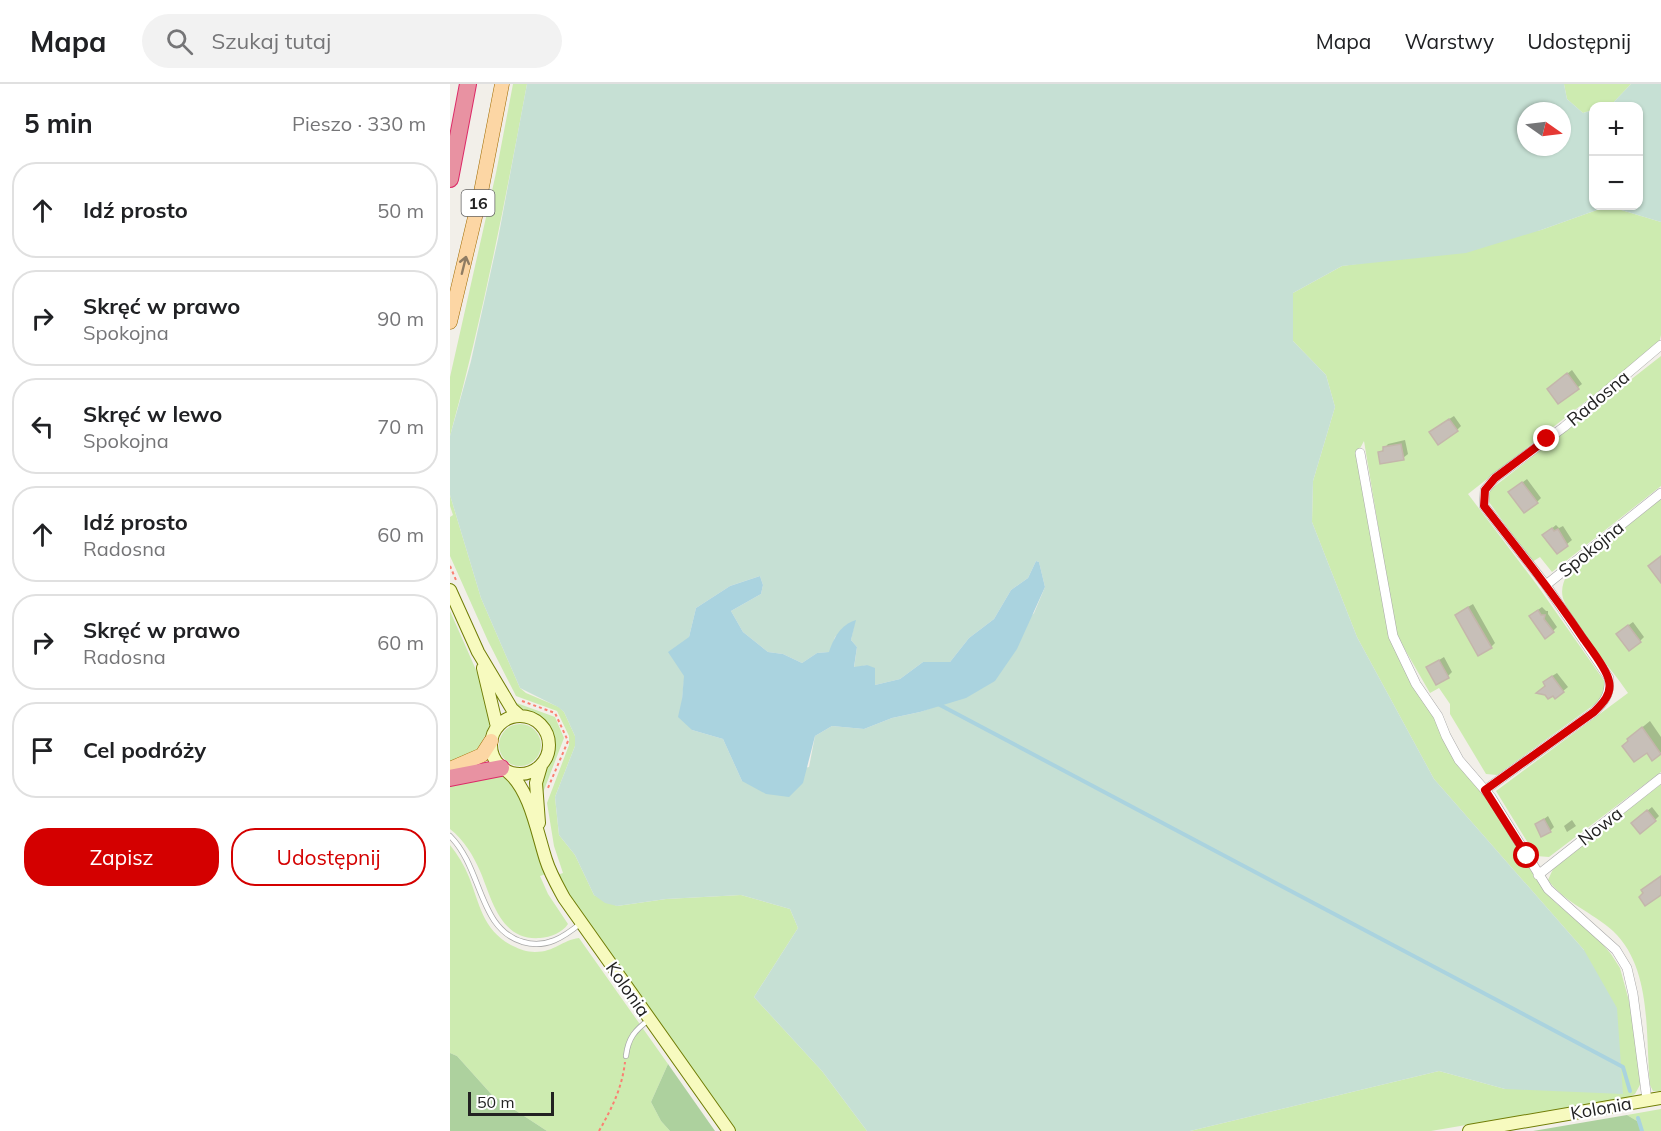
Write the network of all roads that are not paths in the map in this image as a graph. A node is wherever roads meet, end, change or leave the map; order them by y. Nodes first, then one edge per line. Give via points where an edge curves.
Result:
1 (468, 84) edge
2 (502, 84) edge
3 (450, 179) edge
4 (450, 322) edge
5 (1661, 345) edge
6 (1360, 453) dead end
7 (1661, 493) edge
8 (1546, 585) junction
9 (450, 590) edge
10 (478, 652) junction
11 (520, 716) junction
12 (497, 727) junction
13 (491, 741) junction
14 (540, 766) junction
15 (450, 769) edge
16 (505, 770) junction
17 (450, 778) edge
18 (1661, 778) edge
19 (1485, 790) junction
20 (450, 836) edge
21 (540, 839) junction
22 (1538, 875) junction
23 (581, 923) junction
24 (650, 1019) junction
25 (626, 1056) road end
26 (1661, 1098) edge
27 (1647, 1100) junction
28 (729, 1131) edge
29 (1469, 1131) edge

1 - 3 highway
4 -> 2 main road, 16
5 - 8 street, Radosna via 1485,490 1484,506
6 - 19 street via 1393,636 1459,760
7 - 8 street, Spokojna
8 - 19 street, Spokojna via 1609,678 1610,690 1594,712
9 - 10 street
10 - 11 street
10 - 12 street
11 - 12 street
11 - 14 street via 538,722 548,739 549,748
12 - 13 street
13 - 15 main road via 482,755
13 - 16 street via 493,756
14 - 16 street via 521,774
14 - 21 street, Kolonia via 536,783
16 - 17 highway
16 - 21 street, Kolonia via 518,780
18 - 22 street, Nowa
19 - 22 street
20 - 23 lane via 472,867 495,924 506,935 533,945 549,944
21 - 23 street, Kolonia via 556,885
22 - 27 street via 1548,889 1616,950 1627,968
23 - 24 street, Kolonia
24 - 25 lane via 634,1030
24 - 28 street, Kolonia
26 - 27 street, Kolonia
27 - 29 street, Kolonia

